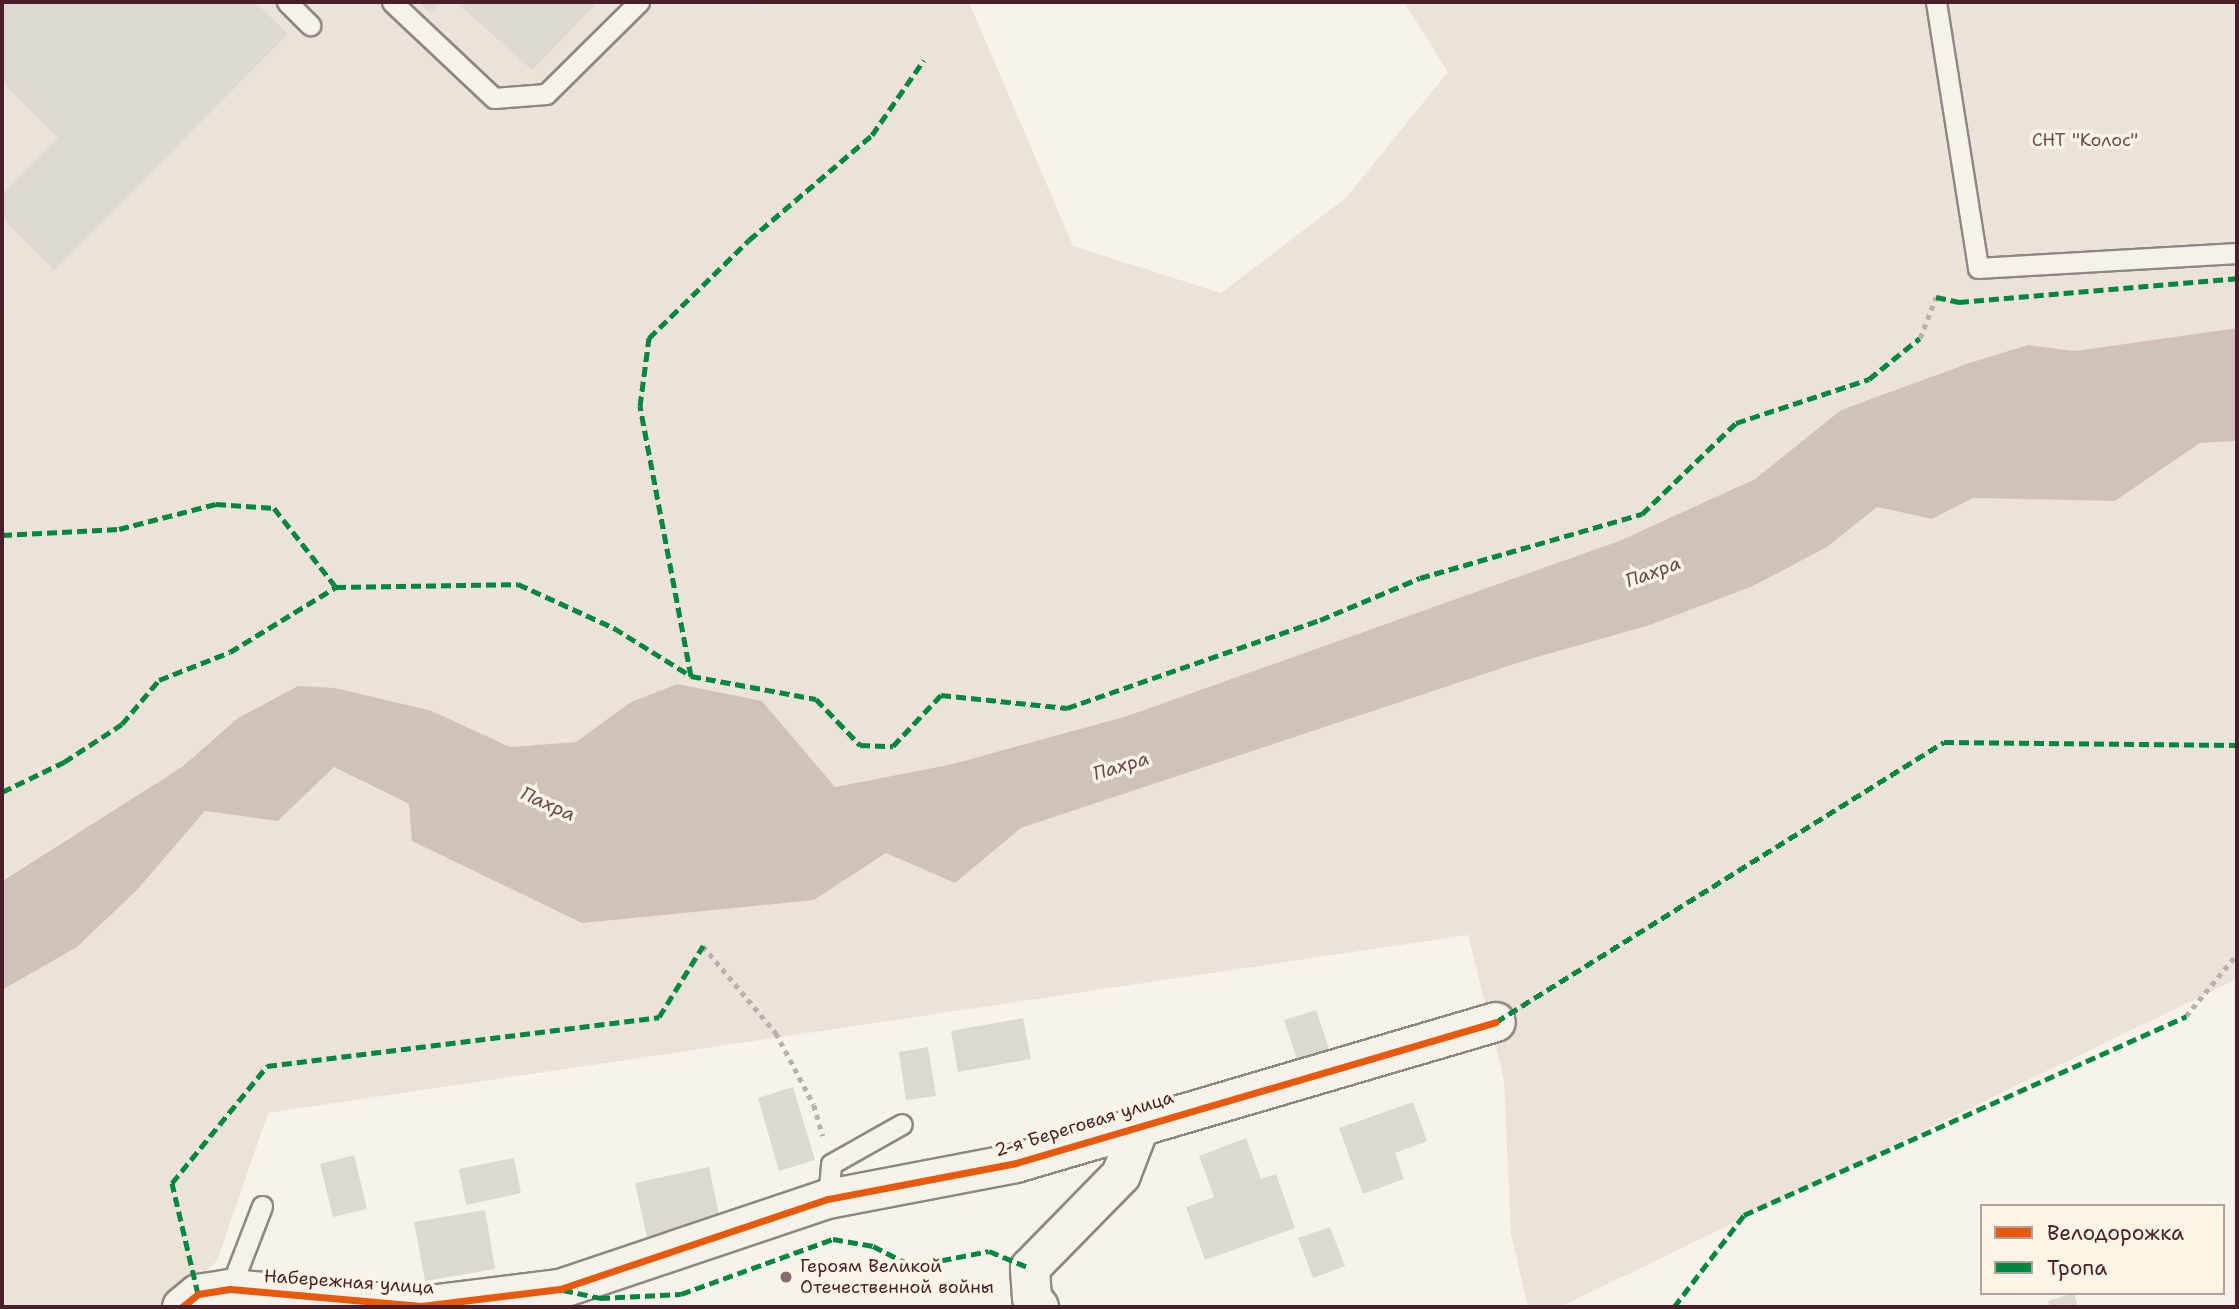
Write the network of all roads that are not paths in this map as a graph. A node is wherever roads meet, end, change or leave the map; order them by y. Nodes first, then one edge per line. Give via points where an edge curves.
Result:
1 (287, 2) edge
2 (392, 2) edge
3 (639, 2) edge
4 (1936, 2) edge
5 (310, 26) dead end
6 (2237, 253) edge
7 (1496, 1022) dead end
8 (1141, 1123) junction
9 (902, 1124) dead end
10 (828, 1199) junction
11 (262, 1206) dead end
12 (230, 1289) junction
13 (561, 1298) edge
14 (182, 1307) edge
15 (1039, 1307) edge

1 - 5 lane
2 - 3 lane via 494,98 545,94
4 - 6 lane via 1979,268
7 - 8 street, 2-я Береговая улица
8 - 10 street, 2-я Береговая улица via 1016,1163
8 - 15 street via 1121,1175 1030,1268 1032,1298
9 - 10 lane via 831,1164
10 - 13 street, 2-я Береговая улица
11 - 12 lane
12 - 13 street, Набережная улица via 421,1306
12 - 14 street, Набережная улица via 198,1294

